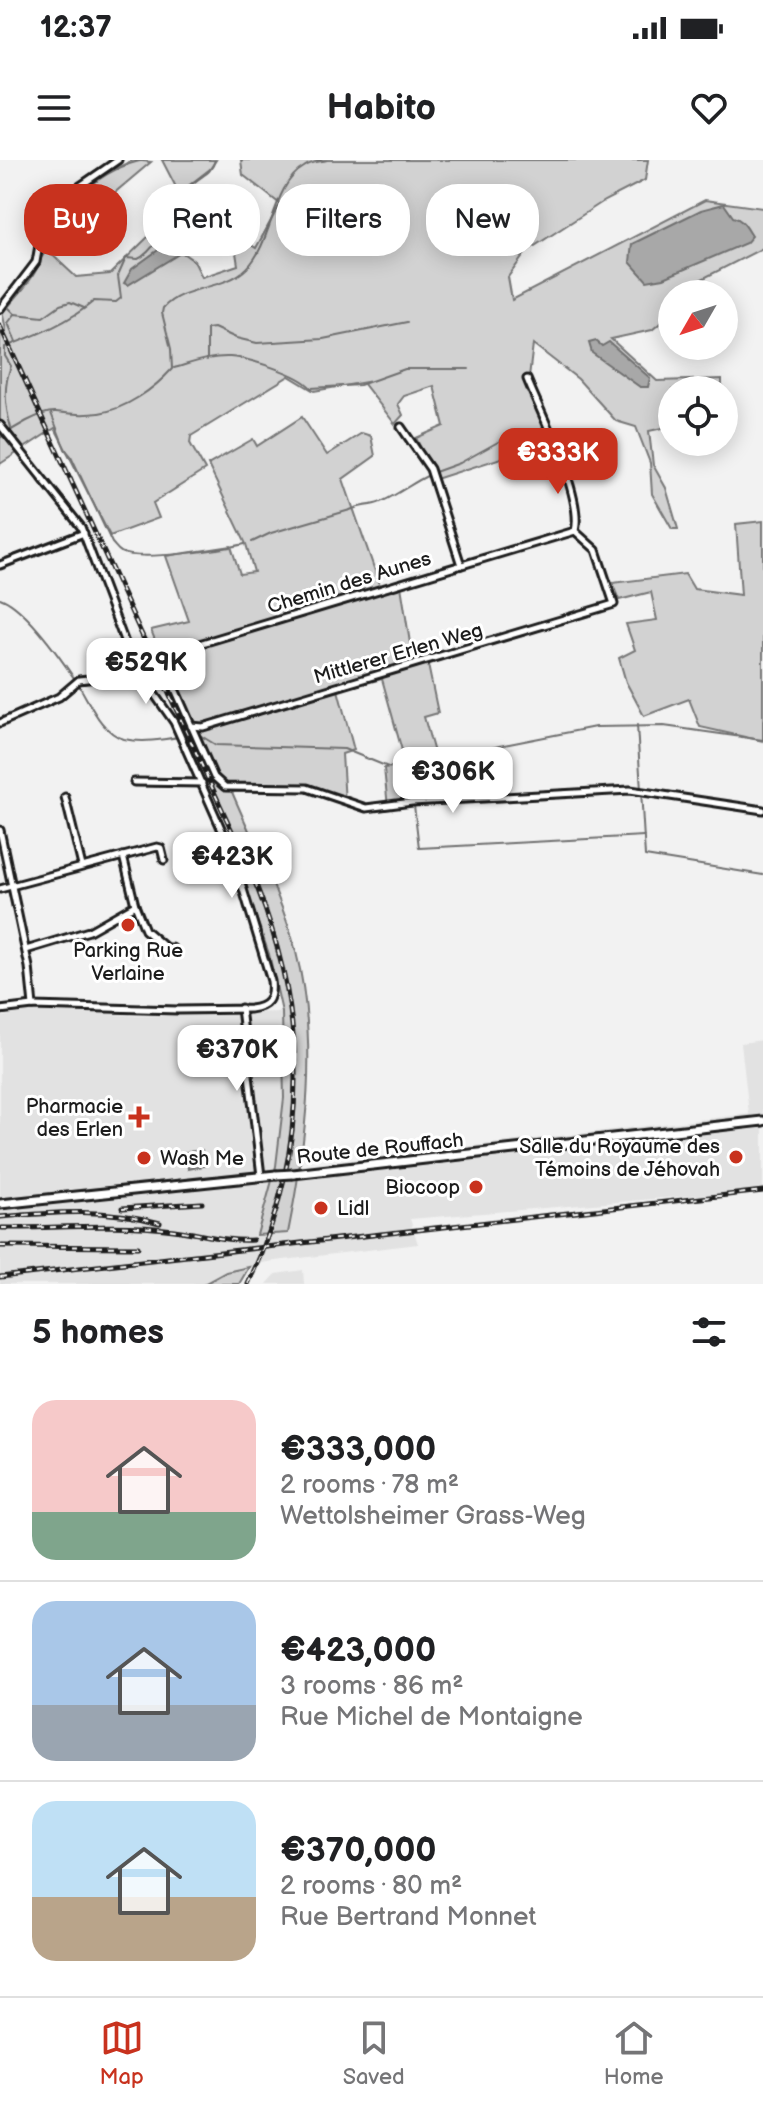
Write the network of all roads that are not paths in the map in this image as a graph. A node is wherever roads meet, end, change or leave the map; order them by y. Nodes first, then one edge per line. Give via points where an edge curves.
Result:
1 (118, 160) edge
2 (0, 309) edge
3 (527, 379) dead end
4 (2, 427) edge
5 (401, 427) dead end
6 (575, 531) junction
7 (84, 533) junction
8 (0, 565) edge
9 (461, 565) junction
10 (160, 655) junction
11 (133, 664) junction
12 (0, 723) edge
13 (190, 725) junction
14 (134, 782) dead end
15 (202, 783) junction
16 (65, 797) dead end
17 (763, 810) edge
18 (0, 830) edge
19 (123, 856) junction
20 (164, 860) dead end
21 (82, 866) junction
22 (11, 886) junction
23 (0, 889) edge
24 (135, 905) junction
25 (172, 948) dead end
26 (26, 950) junction
27 (33, 1006) junction
28 (241, 1008) junction
29 (0, 1010) edge
30 (763, 1121) edge
31 (261, 1176) junction
32 (0, 1204) edge

1 - 2 street via 51,206 36,262
3 - 6 street via 578,509
4 - 7 street
5 - 9 street via 430,469
6 - 9 street, Chemin des Aunes
6 - 13 street, Mittlerer Erlen Weg via 596,550 614,604 203,727
7 - 8 street
7 - 11 street
9 - 10 street, Chemin des Aunes
10 - 11 street, Chemin des Aunes
10 - 13 street
11 - 12 street, Chemin des Aunes via 106,677 76,681 59,697
11 - 15 street via 182,736
13 - 17 street via 216,781 225,787 307,788 366,808 630,790
14 - 15 street
15 - 28 street via 232,853 271,981 269,1002
16 - 21 street
18 - 22 street
19 - 20 street via 157,847
19 - 21 street
19 - 24 street
21 - 22 street
22 - 23 street
22 - 26 street
24 - 25 street via 145,930
24 - 26 street via 89,931
26 - 27 street
27 - 28 street
27 - 29 street
28 - 31 street
30 - 31 main road, Route de Rouffach, bridge
31 - 32 main road, Route de Rouffach

